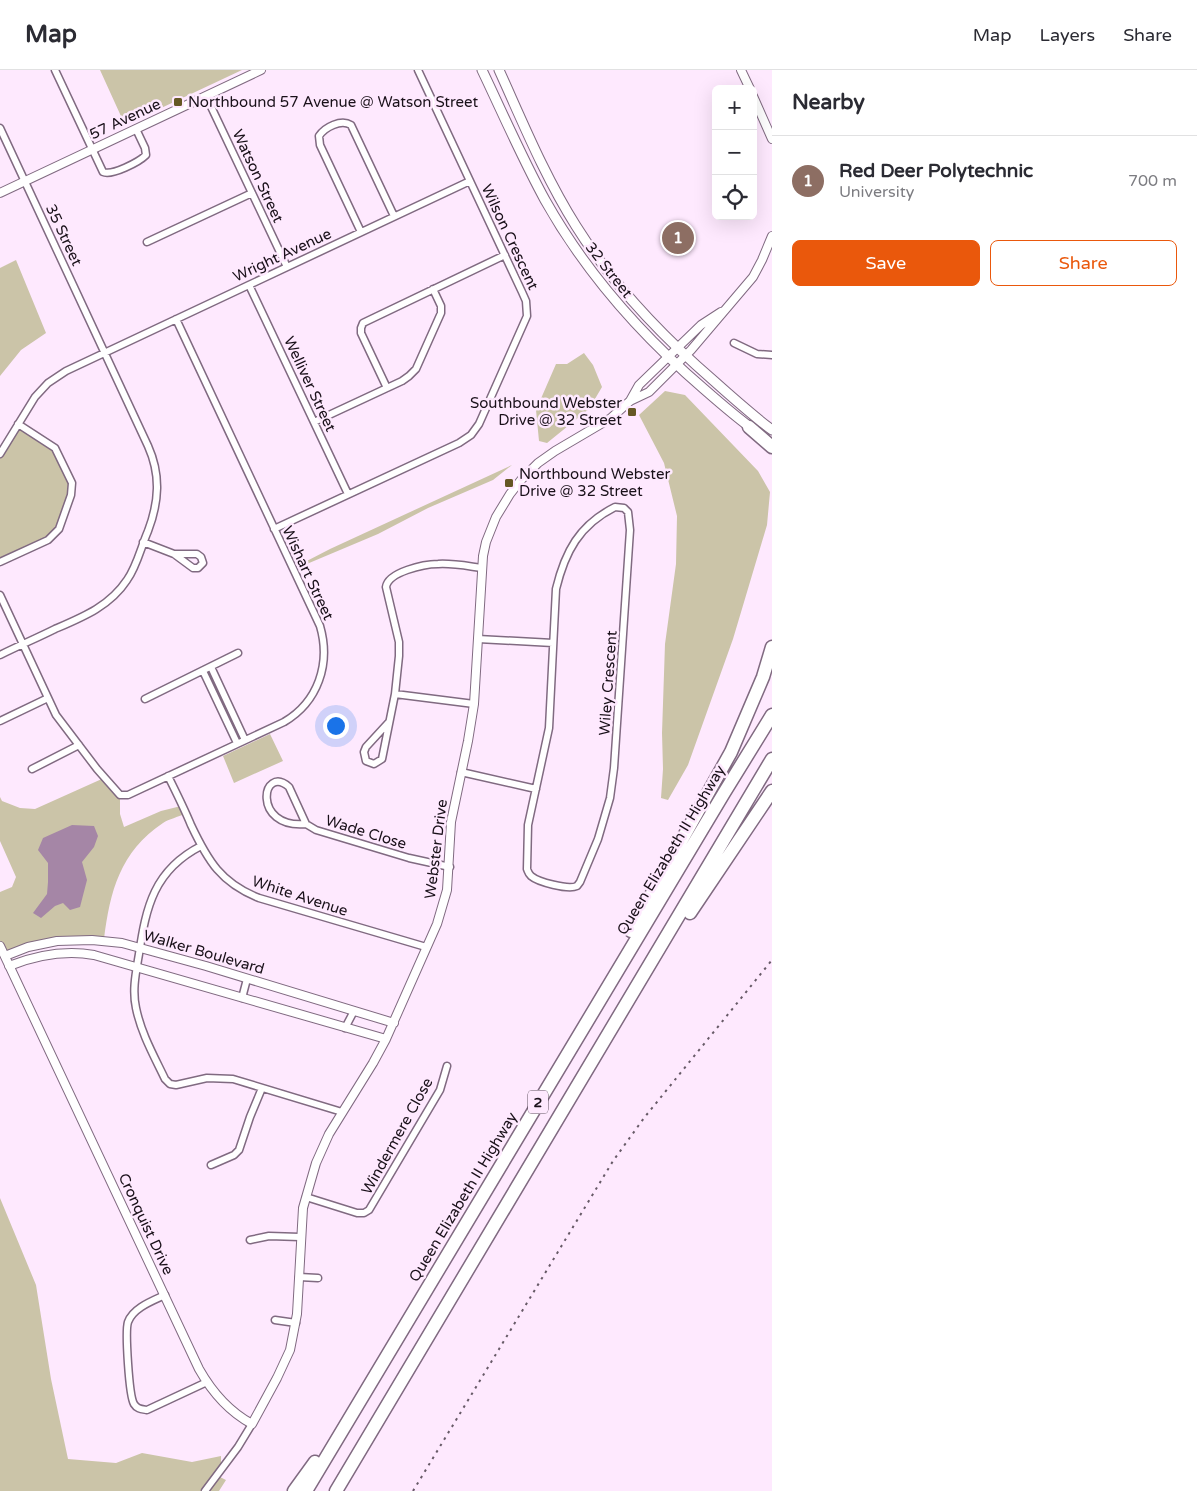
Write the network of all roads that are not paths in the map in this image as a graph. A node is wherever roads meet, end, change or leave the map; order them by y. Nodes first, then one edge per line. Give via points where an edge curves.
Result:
1 (55, 70) edge
2 (261, 70) edge
3 (418, 70) edge
4 (482, 70) edge
5 (499, 70) edge
6 (741, 70) edge
7 (748, 85) edge
8 (206, 96) junction
9 (757, 105) edge
10 (0, 128) edge
11 (136, 129) junction
12 (772, 139) edge
13 (92, 150) junction
14 (470, 180) junction
15 (25, 182) junction
16 (0, 193) edge
17 (252, 193) junction
18 (394, 216) junction
19 (361, 232) junction
20 (772, 236) edge
21 (147, 242) dead end
22 (505, 255) junction
23 (287, 267) junction
24 (249, 284) junction
25 (433, 289) junction
26 (725, 309) junction
27 (176, 319) junction
28 (734, 343) dead end
29 (678, 348) junction
30 (105, 353) junction
31 (772, 355) edge
32 (685, 356) junction
33 (668, 358) junction
34 (676, 365) junction
35 (387, 388) junction
36 (630, 401) junction
37 (314, 422) junction
38 (18, 424) junction
39 (749, 427) junction
40 (772, 430) edge
41 (772, 443) edge
42 (772, 447) edge
43 (0, 454) edge
44 (348, 494) junction
45 (274, 529) junction
46 (143, 542) junction
47 (174, 554) dead end
48 (0, 562) edge
49 (482, 568) junction
50 (0, 595) edge
51 (478, 639) junction
52 (553, 643) junction
53 (23, 644) junction
54 (772, 648) edge
55 (238, 653) dead end
56 (0, 655) edge
57 (211, 667) junction
58 (203, 671) junction
59 (395, 694) junction
60 (48, 698) junction
61 (144, 698) dead end
62 (474, 704) junction
63 (772, 715) edge
64 (0, 721) edge
65 (389, 722) junction
66 (245, 740) junction
67 (237, 743) junction
68 (78, 745) junction
69 (772, 759) edge
70 (32, 769) dead end
71 (461, 772) junction
72 (168, 776) junction
73 (536, 789) junction
74 (772, 791) edge
75 (306, 824) junction
76 (201, 846) junction
77 (450, 867) junction
78 (0, 946) edge
79 (426, 947) junction
80 (140, 948) junction
81 (5, 956) junction
82 (9, 966) junction
83 (137, 966) junction
84 (247, 979) junction
85 (242, 998) junction
86 (354, 1011) junction
87 (394, 1022) junction
88 (346, 1028) junction
89 (386, 1039) junction
90 (604, 1043) junction
91 (447, 1066) dead end
92 (554, 1076) junction
93 (262, 1088) junction
94 (342, 1112) junction
95 (211, 1165) dead end
96 (306, 1197) junction
97 (300, 1237) junction
98 (250, 1240) dead end
99 (299, 1277) junction
100 (318, 1278) dead end
101 (165, 1295) junction
102 (275, 1320) dead end
103 (296, 1323) junction
104 (207, 1382) junction
105 (357, 1406) junction
106 (252, 1424) junction
107 (205, 1491) edge
108 (294, 1491) edge
109 (306, 1491) edge
110 (336, 1491) edge

1 - 13 street
2 - 8 street, 57 Avenue
3 - 14 street, Wilson Crescent
4 - 33 main road, 32 Street via 558,223 613,299
5 - 29 main road, 32 Street via 551,183 590,249 620,287
6 - 7 street
8 - 11 street, 57 Avenue
8 - 17 street, Watson Street
9 - 12 street
10 - 15 street, 35 Street
11 - 13 street, 57 Avenue
11 - 13 street via 146,148 146,155 112,173 102,170
13 - 15 street, 57 Avenue
14 - 18 street, Wright Avenue
14 - 22 street, Wilson Crescent
15 - 16 street, 57 Avenue
15 - 30 street, 35 Street
17 - 21 street
17 - 23 street, Watson Street
18 - 19 street, Wright Avenue
18 - 19 street via 351,125 341,123 324,130 319,136 320,145
19 - 23 street, Wright Avenue
20 - 26 street via 753,277
22 - 25 street
22 - 44 street, Wilson Crescent via 524,297 527,316 476,428 459,443
23 - 24 street, Wright Avenue
24 - 27 street, Wright Avenue
24 - 37 street, Welliver Street
25 - 35 street via 441,313 419,363 410,376
25 - 35 street via 367,320 361,326 361,333
26 - 29 street, Webster Drive via 701,325
26 - 32 street, Webster Drive
27 - 30 street, Wright Avenue
27 - 45 street, Wishart Street
28 - 31 street via 758,354
29 - 32 main road, 32 Street
29 - 33 street, Webster Drive
30 - 38 street, Wright Avenue via 48,383
30 - 46 street, 35 Street via 154,460 156,503
32 - 34 street, Webster Drive
32 - 40 main road, 32 Street
33 - 34 main road, 32 Street
33 - 36 street, Webster Drive via 639,386
34 - 36 street, Webster Drive via 649,392
34 - 39 main road, 32 Street
35 - 37 street
36 - 49 street, Webster Drive via 611,418 538,462 521,480 496,517 486,542
37 - 44 street, Welliver Street
38 - 43 street, Wright Avenue
38 - 48 street via 54,448 71,479 73,490 54,536
39 - 41 main road, 32 Street
39 - 42 highway
44 - 45 street, Wilson Crescent
45 - 66 street, Wishart Street via 320,626 324,665 316,690 301,709 284,722
46 - 47 street
46 - 53 street, 35 Street via 129,577 105,604
49 - 51 street, Webster Drive
49 - 59 street via 435,564 400,573 387,583 399,642
50 - 53 street, Wishart Street
51 - 52 street
51 - 62 street, Webster Drive
52 - 73 street, Wiley Crescent via 549,728
52 - 73 street, Wiley Crescent via 556,589 567,552 586,527 615,507 624,508 628,512 630,559 610,798 580,882 572,888 534,878 527,871 528,824
53 - 56 street, 35 Street
53 - 60 street, Wishart Street
54 - 92 highway via 731,752 575,1031
55 - 57 street
57 - 58 street
57 - 66 street
58 - 61 street
58 - 67 street
59 - 62 street
59 - 65 street
60 - 64 street
60 - 68 street, Wishart Street
62 - 71 street, Webster Drive
63 - 92 highway, Queen Elizabeth II Highway / 2
65 - 65 street via 366,747 366,761 374,764 382,759
66 - 67 street, Wishart Street
67 - 72 street, Wishart Street
68 - 70 street
68 - 72 street, Wishart Street via 120,795 128,795
69 - 90 highway, 2
71 - 73 street
71 - 77 street, Webster Drive via 452,822
72 - 76 street, White Avenue
74 - 90 highway
75 - 75 street, Wade Close via 289,787 280,782 269,786 266,799 276,817 293,825
75 - 77 street, Wade Close via 409,858
76 - 79 street, White Avenue via 218,872 250,894
76 - 80 street via 176,862 159,884 147,911
77 - 79 street, Webster Drive via 443,906
78 - 81 street, Cronquist Drive
79 - 87 street, Webster Drive
80 - 81 street, Walker Boulevard via 106,941 70,940
80 - 83 street
80 - 84 street, Walker Boulevard
81 - 82 street, Cronquist Drive
82 - 83 street via 44,955 74,953
82 - 101 street, Cronquist Drive
83 - 85 street
83 - 93 street via 136,1009 144,1034 168,1082 176,1085 202,1078 223,1078
84 - 85 street
84 - 86 street, Walker Boulevard
85 - 88 street
86 - 87 street, Walker Boulevard
86 - 88 street
87 - 89 street, Webster Drive
88 - 89 street
89 - 94 street, Webster Drive
90 - 110 highway, 2
91 - 96 street, Windermere Close via 440,1090 366,1212 357,1213
92 - 105 highway, Queen Elizabeth II Highway / 2
93 - 94 street
93 - 95 street via 239,1150
94 - 96 street, Webster Drive via 322,1148
96 - 97 street, Webster Drive
97 - 98 street via 269,1236
97 - 99 street, Webster Drive
99 - 100 street
99 - 103 street, Webster Drive
101 - 104 street, Cronquist Drive
101 - 104 street via 135,1312 128,1323 132,1402 139,1409 147,1410
102 - 103 street
103 - 106 street, Webster Drive via 284,1364
104 - 106 street, Cronquist Drive via 228,1407
105 - 108 highway
105 - 109 highway, Queen Elizabeth II Highway / 2
106 - 107 street

